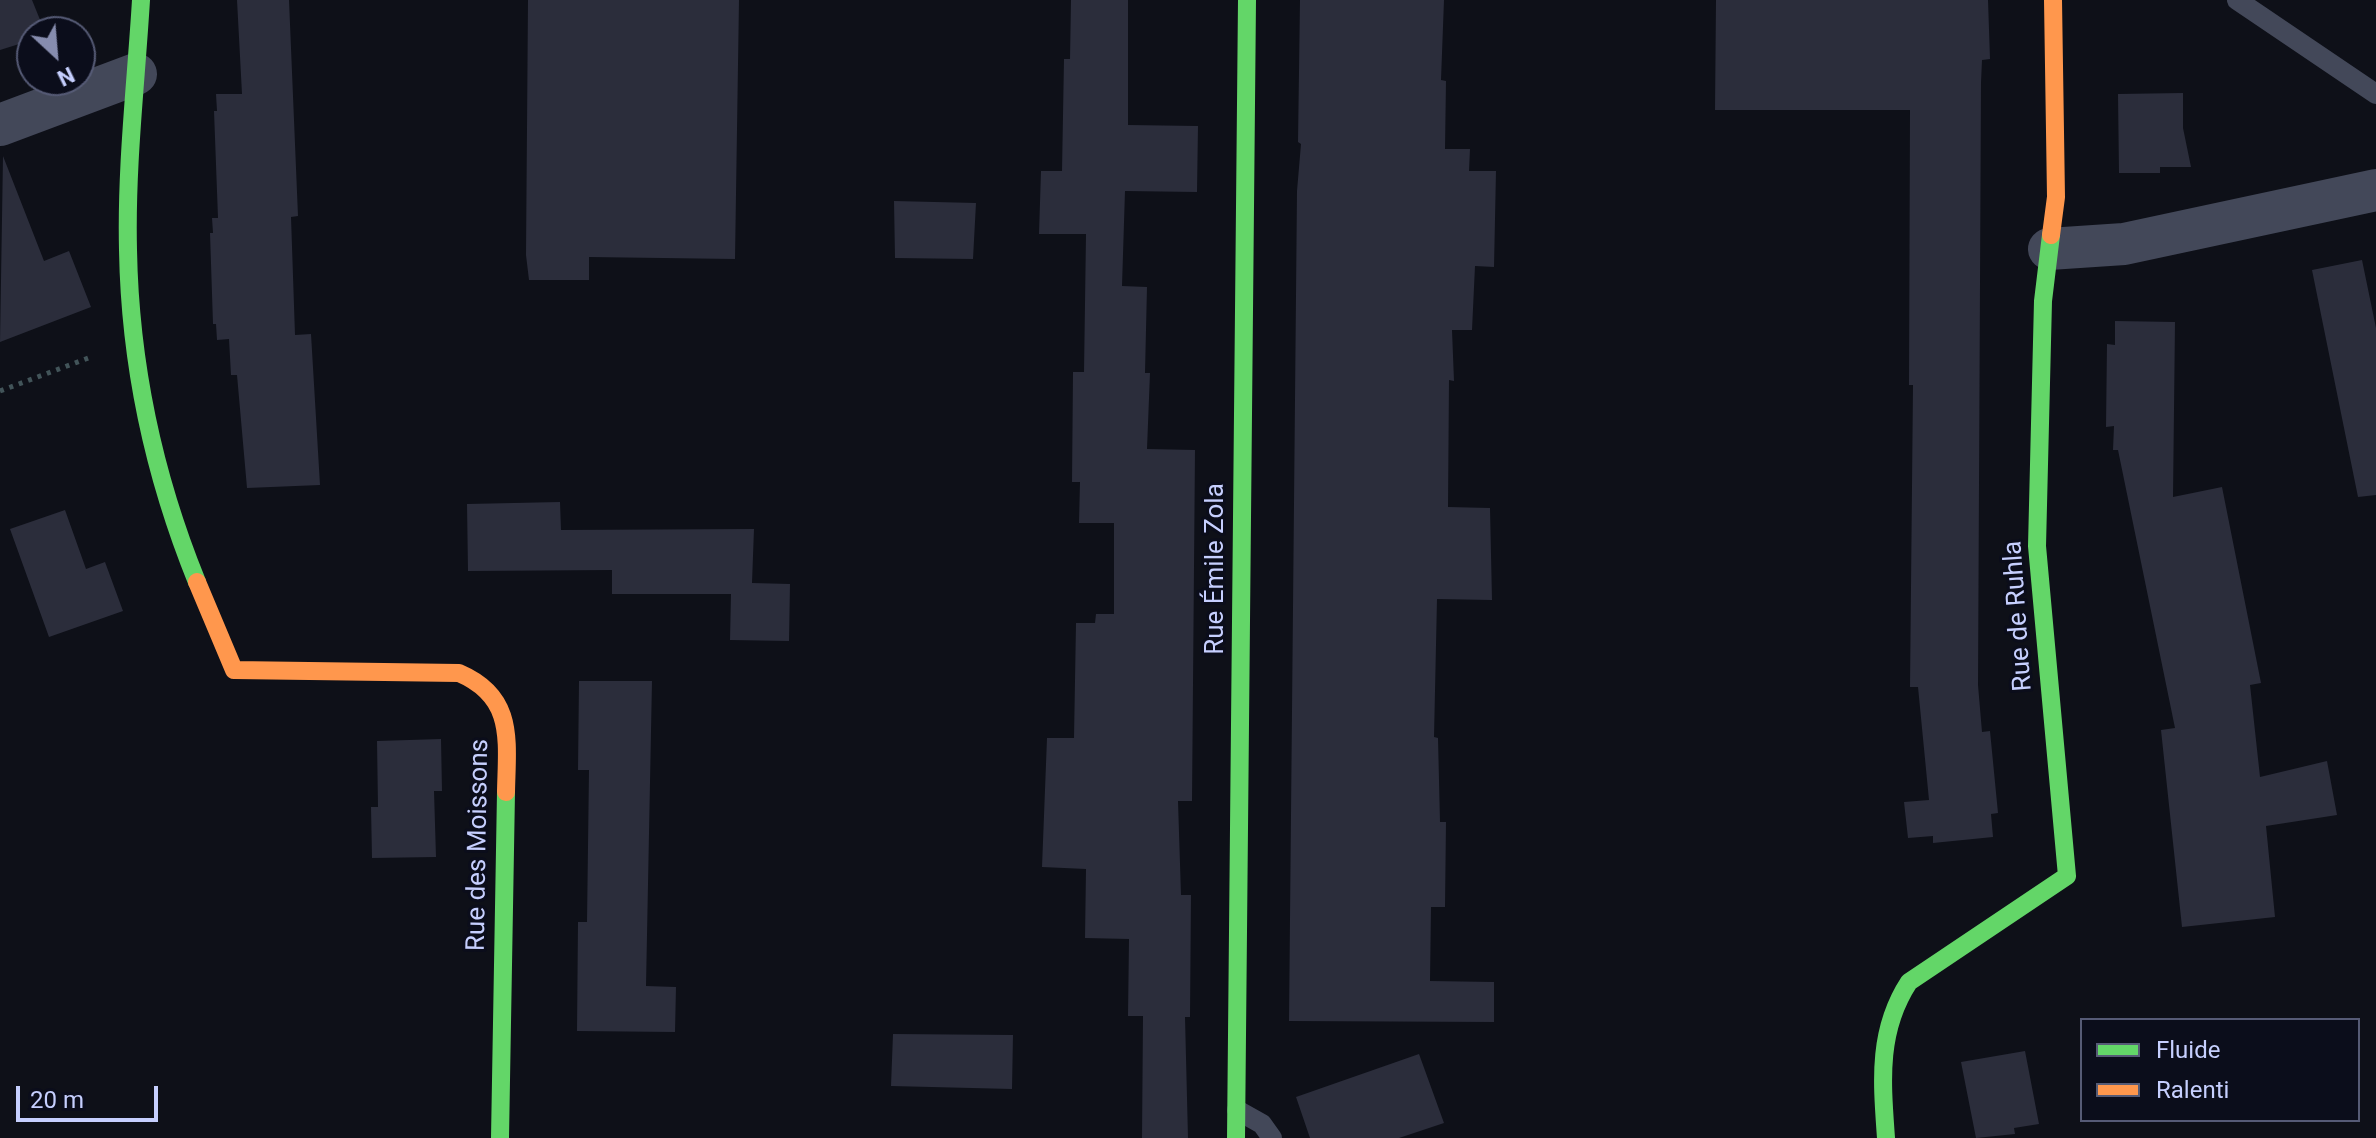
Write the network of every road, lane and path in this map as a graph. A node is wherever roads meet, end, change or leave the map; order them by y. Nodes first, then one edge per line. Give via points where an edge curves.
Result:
1 (141, 0) edge
2 (1247, 0) edge
3 (2053, 0) edge
4 (2237, 0) edge
5 (136, 74) junction
6 (2376, 94) edge
7 (0, 125) edge
8 (2376, 190) edge
9 (2049, 249) junction
10 (133, 342) junction
11 (0, 391) edge
12 (1237, 1110) junction
13 (500, 1138) edge
14 (1236, 1138) edge
15 (1272, 1138) edge
16 (1886, 1138) edge

1 - 5 street, Rue des Moissons
2 - 12 street, Rue Émile Zola
3 - 9 street, Rue de Ruhla via 2056,197
4 - 6 lane
5 - 7 street
5 - 10 street, Rue des Moissons via 128,208
8 - 9 street via 2124,244
9 - 16 street, Rue de Ruhla via 2037,546 2067,876 1909,982 1898,996 1889,1013 1882,1053
10 - 11 path
10 - 13 street, Rue des Moissons via 148,434 168,510 234,670 459,673 476,679 502,706 507,748
12 - 14 street, Rue Émile Zola
12 - 15 lane via 1262,1124

